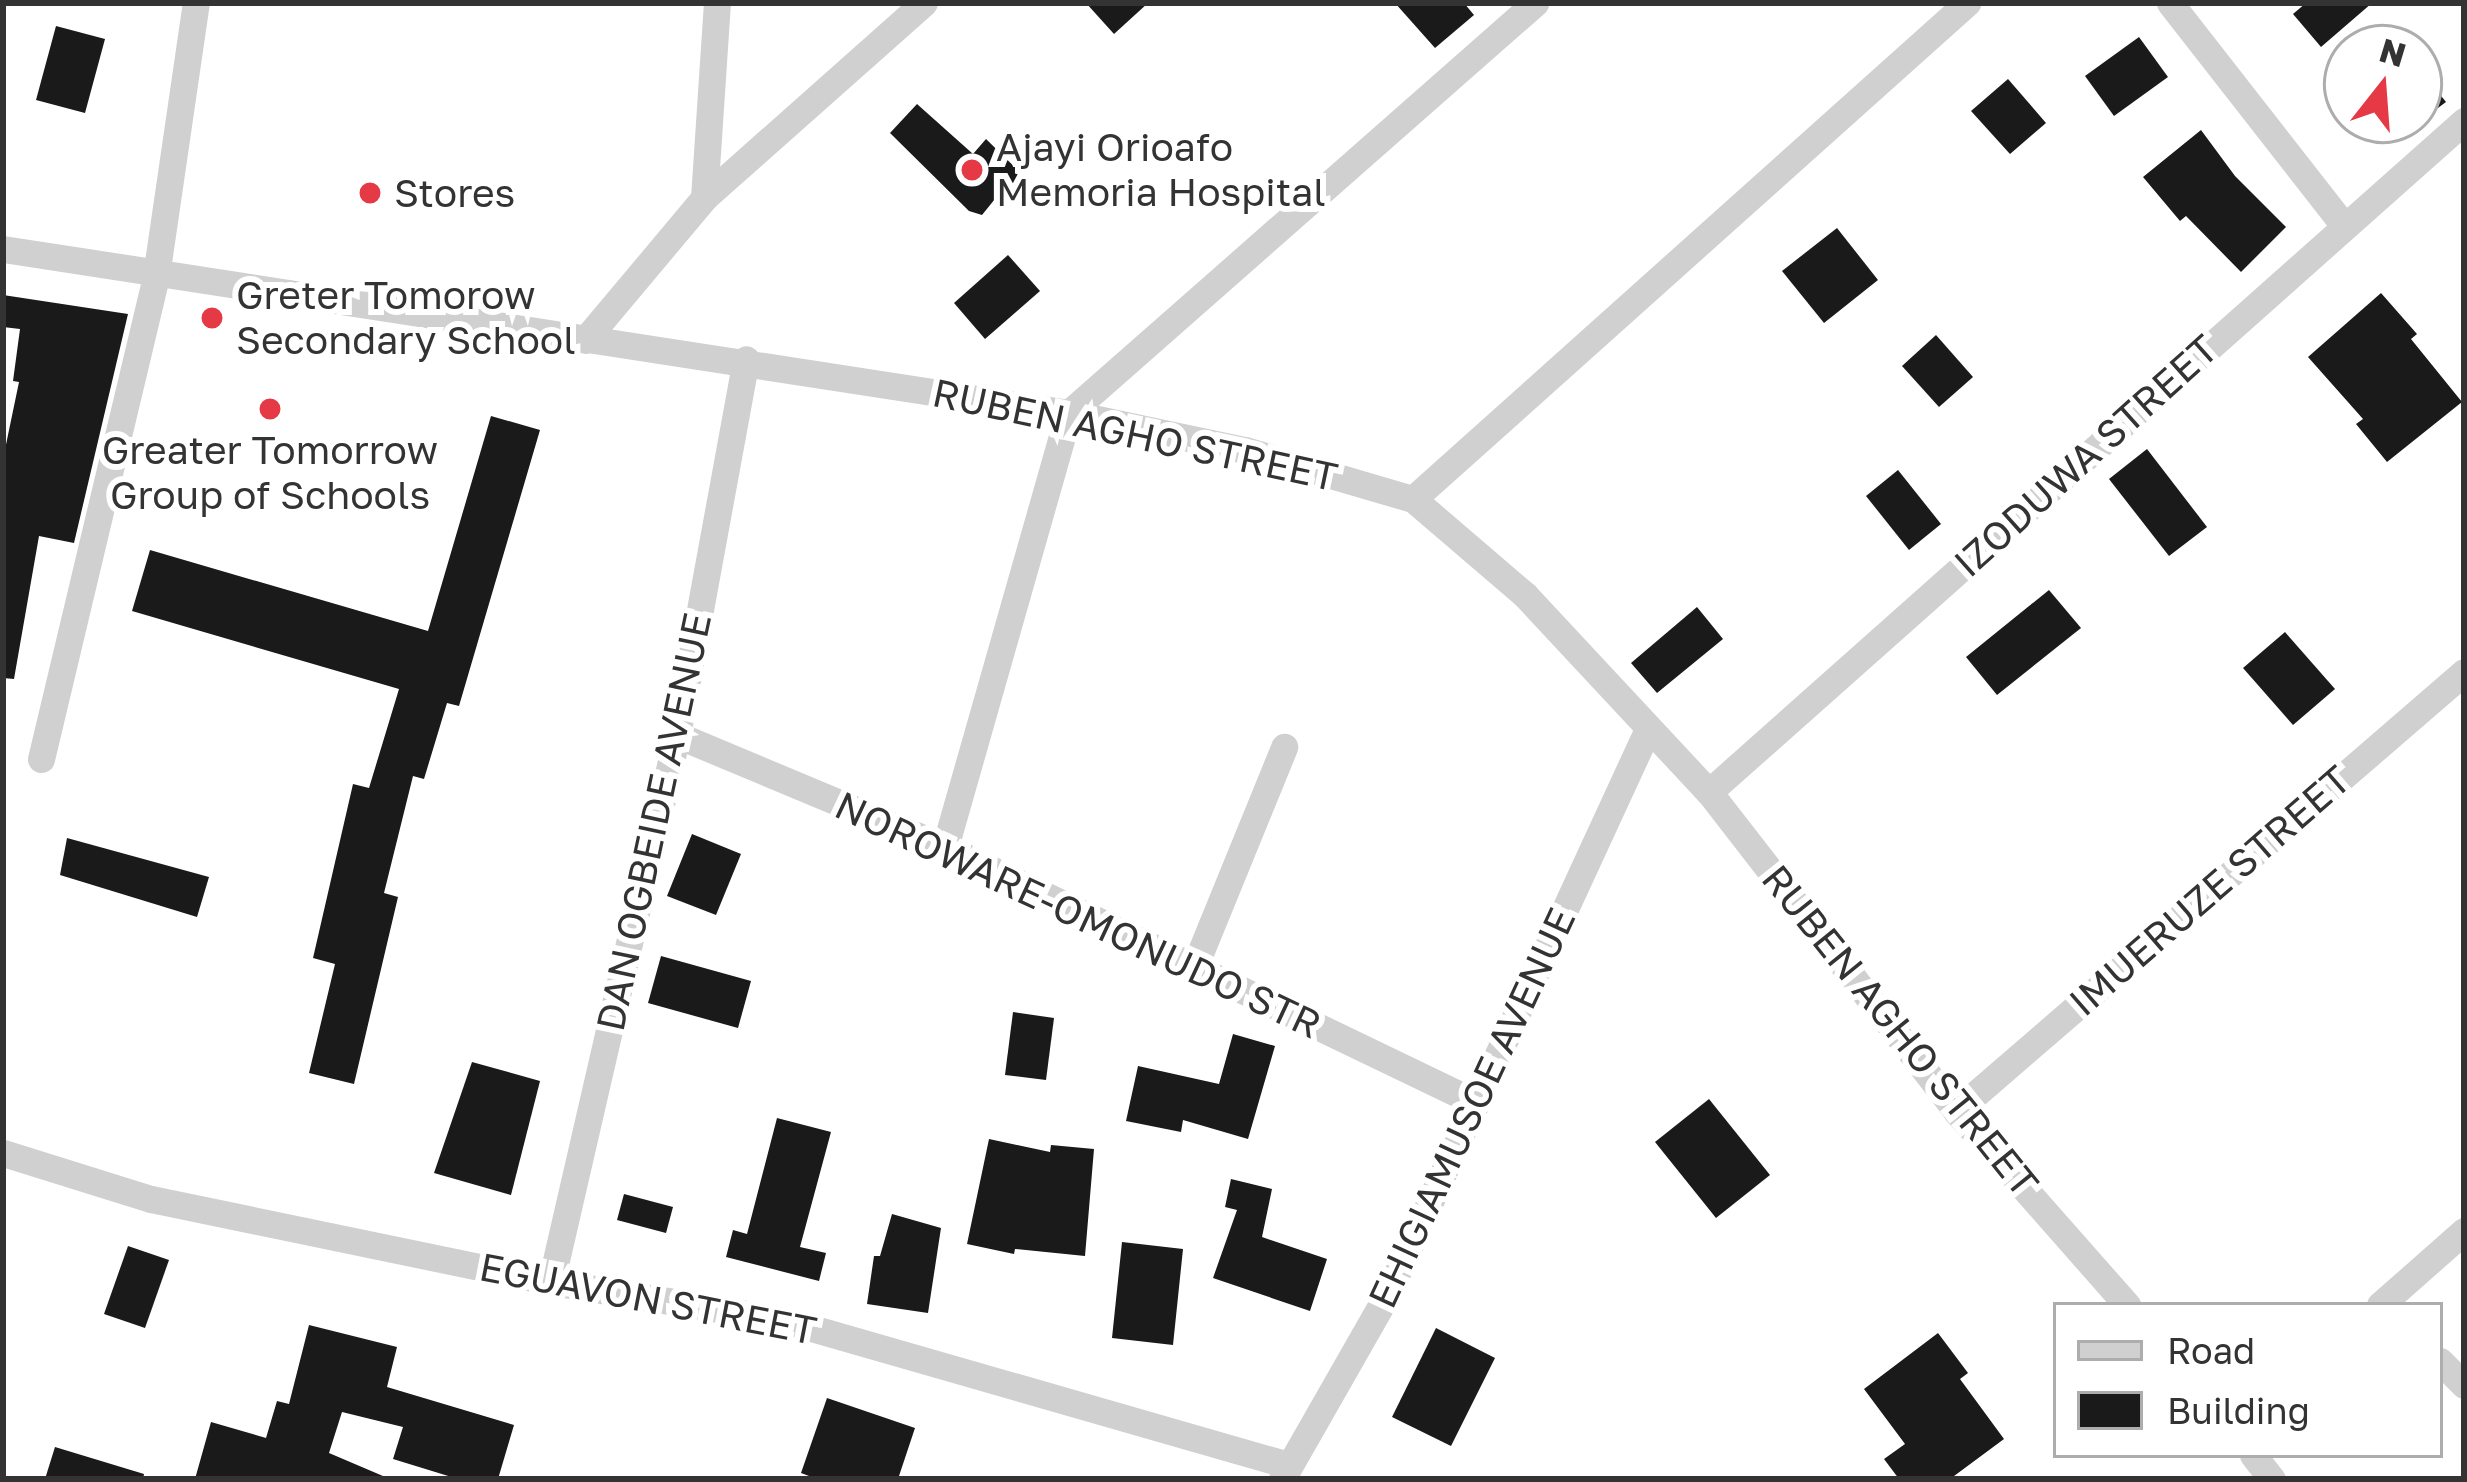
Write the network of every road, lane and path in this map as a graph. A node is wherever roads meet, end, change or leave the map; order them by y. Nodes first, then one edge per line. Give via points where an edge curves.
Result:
1 (196, 3) edge
2 (717, 3) edge
3 (924, 3) edge
4 (1535, 3) edge
5 (1967, 3) edge
6 (2170, 3) edge
7 (2460, 134) edge
8 (704, 197) junction
9 (2344, 226) junction
10 (3, 249) edge
11 (157, 276) junction
12 (585, 340) junction
13 (746, 359) junction
14 (1069, 412) junction
15 (1413, 499) junction
16 (2464, 672) edge
17 (1648, 729) junction
18 (677, 735) junction
19 (1284, 747) dead end
20 (41, 759) dead end
21 (1709, 792) junction
22 (944, 848) junction
23 (1194, 968) junction
24 (1477, 1103) junction
25 (1956, 1111) junction
26 (3, 1153) edge
27 (2464, 1232) edge
28 (551, 1282) junction
29 (2124, 1302) edge
30 (2385, 1302) edge
31 (1285, 1472) edge

1 - 11 street
2 - 8 street
3 - 8 street
4 - 14 street
5 - 15 street
6 - 9 street
7 - 9 street, IZODUWA STREET
8 - 12 street
9 - 21 street, IZODUWA STREET
10 - 11 street, RUBEN AGHO STREET
11 - 12 street, RUBEN AGHO STREET
11 - 20 street
12 - 13 street, RUBEN AGHO STREET
13 - 14 street, RUBEN AGHO STREET
13 - 18 street, DAN OGBEIDE AVENUE
14 - 15 street, RUBEN AGHO STREET via 1245,450
14 - 22 street
15 - 17 street, RUBEN AGHO STREET via 1525,595
16 - 25 street, IMUERUZE STREET
17 - 21 street, RUBEN AGHO STREET
17 - 24 street, EHIGIAMUSOE AVENUE
18 - 22 street, NOROWARE-OMONUDO STR
18 - 28 street, DAN OGBEIDE AVENUE
19 - 23 street
21 - 25 street, RUBEN AGHO STREET
22 - 23 street, NOROWARE-OMONUDO STR
23 - 24 street, NOROWARE-OMONUDO STR
24 - 31 street, EHIGIAMUSOE AVENUE via 1386,1297
25 - 29 street, RUBEN AGHO STREET
26 - 28 street, EGUAVON STREET via 151,1199
27 - 30 street
28 - 31 street, EGUAVON STREET via 780,1319

